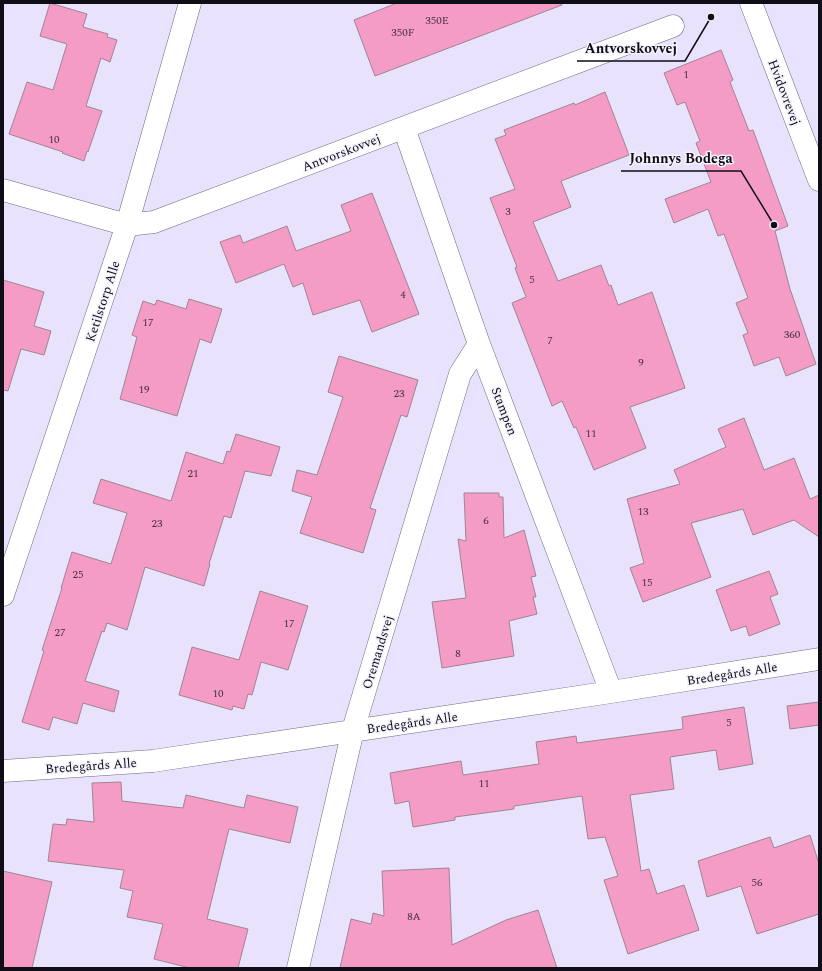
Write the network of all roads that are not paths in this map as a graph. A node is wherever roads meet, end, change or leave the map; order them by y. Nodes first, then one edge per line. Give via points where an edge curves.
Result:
1 (190, 3) edge
2 (751, 3) edge
3 (673, 26) dead end
4 (404, 128) junction
5 (819, 180) edge
6 (3, 190) edge
7 (127, 225) junction
8 (479, 344) junction
9 (3, 595) edge
10 (819, 659) edge
11 (611, 692) junction
12 (353, 730) junction
13 (3, 771) edge
14 (298, 968) edge

1 - 7 street, Ketilstorp Alle
2 - 5 street, Hvidovrevej
3 - 4 street, Antvorskovvej
4 - 7 street, Antvorskovvej via 154,222
4 - 8 street, Stampen
6 - 7 street, Antvorskovvej
7 - 9 street, Ketilstorp Alle
8 - 11 street, Stampen
8 - 12 street, Oremandsvej via 460,374
10 - 11 street, Bredegårds Alle
11 - 12 street, Bredegårds Alle
12 - 13 street, Bredegårds Alle via 153,761
12 - 14 street, Oremandsvej

